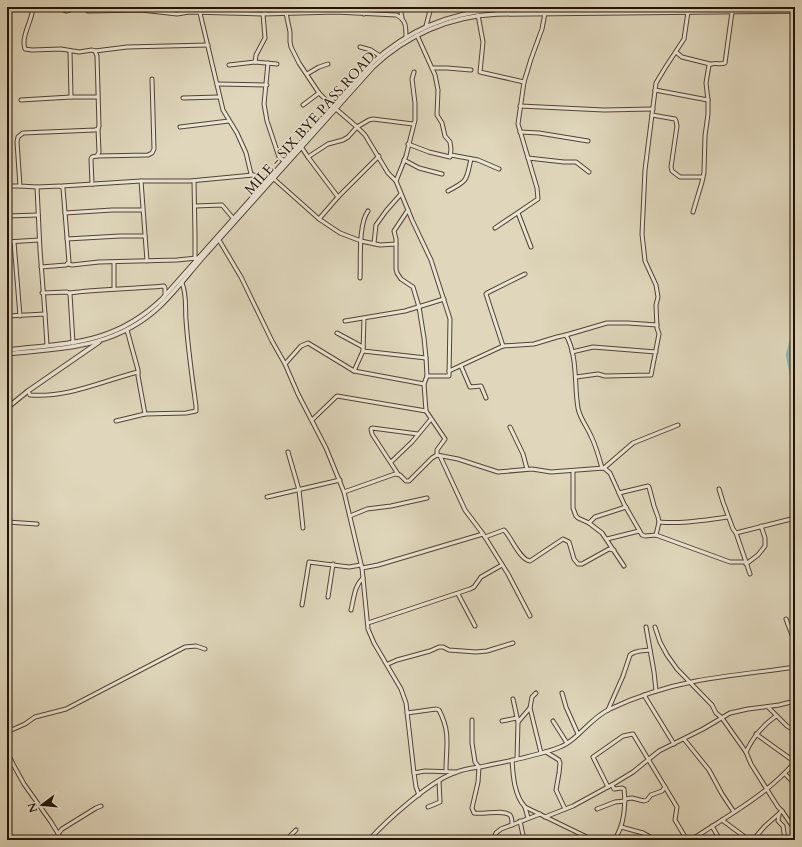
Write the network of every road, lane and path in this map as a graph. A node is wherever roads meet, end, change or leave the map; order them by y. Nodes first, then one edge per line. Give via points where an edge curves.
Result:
1 (29, 7) edge
2 (73, 7) edge
3 (83, 7) edge
4 (263, 7) edge
5 (307, 7) edge
6 (336, 7) edge
7 (362, 7) edge
8 (400, 7) edge
9 (430, 7) edge
10 (693, 7) edge
11 (756, 7) edge
12 (552, 8) edge
13 (590, 8) edge
14 (634, 8) edge
15 (794, 9) edge
16 (738, 10) edge
17 (200, 12) junction
18 (286, 12) junction
19 (308, 12) junction
20 (336, 12) junction
21 (688, 12) junction
22 (732, 12) junction
23 (544, 13) junction
24 (264, 14) junction
25 (364, 14) junction
26 (478, 15) junction
27 (795, 15) edge
28 (402, 18) junction
29 (426, 26) junction
30 (417, 35) junction
31 (406, 37) junction
32 (208, 45) junction
33 (360, 47) dead end
34 (70, 51) junction
35 (95, 51) junction
36 (676, 52) junction
37 (380, 56) junction
38 (255, 62) junction
39 (268, 63) junction
40 (277, 64) dead end
41 (328, 64) dead end
42 (710, 64) junction
43 (229, 65) dead end
44 (432, 68) junction
45 (471, 70) dead end
46 (414, 72) dead end
47 (307, 74) junction
48 (152, 79) dead end
49 (524, 82) junction
50 (217, 84) junction
51 (266, 85) junction
52 (655, 90) junction
53 (319, 93) junction
54 (71, 96) junction
55 (98, 97) junction
56 (219, 97) junction
57 (183, 98) dead end
58 (21, 100) dead end
59 (708, 100) junction
60 (304, 105) dead end
61 (520, 106) junction
62 (334, 108) junction
63 (653, 109) junction
64 (652, 115) junction
65 (229, 122) junction
66 (413, 124) junction
67 (180, 127) dead end
68 (357, 127) junction
69 (98, 129) junction
70 (520, 132) junction
71 (588, 140) dead end
72 (408, 144) junction
73 (302, 148) junction
74 (451, 155) junction
75 (97, 156) junction
76 (379, 156) junction
77 (308, 157) junction
78 (528, 158) junction
79 (471, 159) junction
80 (404, 160) junction
81 (284, 161) junction
82 (499, 168) dead end
83 (588, 172) dead end
84 (442, 174) dead end
85 (253, 176) junction
86 (703, 177) junction
87 (274, 179) junction
88 (141, 181) junction
89 (194, 181) junction
90 (396, 181) junction
91 (264, 183) junction
92 (92, 184) junction
93 (7, 186) edge
94 (20, 186) junction
95 (62, 186) junction
96 (37, 187) junction
97 (448, 191) dead end
98 (259, 192) junction
99 (401, 194) junction
100 (338, 196) junction
101 (195, 206) junction
102 (142, 210) junction
103 (408, 210) junction
104 (368, 211) dead end
105 (693, 212) dead end
106 (65, 213) junction
107 (518, 213) junction
108 (38, 215) junction
109 (7, 216) edge
110 (233, 218) junction
111 (320, 218) junction
112 (495, 228) dead end
113 (145, 236) junction
114 (67, 239) junction
115 (39, 240) junction
116 (219, 240) junction
117 (361, 241) junction
118 (7, 242) edge
119 (14, 242) junction
120 (374, 243) junction
121 (396, 244) junction
122 (531, 247) dead end
123 (196, 258) junction
124 (147, 261) junction
125 (114, 262) junction
126 (68, 264) junction
127 (41, 267) junction
128 (525, 274) dead end
129 (360, 278) dead end
130 (182, 283) junction
131 (114, 289) junction
132 (42, 293) junction
133 (69, 293) junction
134 (165, 294) junction
135 (444, 299) junction
136 (419, 307) junction
137 (45, 314) junction
138 (7, 316) edge
139 (20, 316) junction
140 (364, 318) junction
141 (345, 321) dead end
142 (657, 325) junction
143 (127, 330) junction
144 (112, 333) junction
145 (336, 333) dead end
146 (566, 335) junction
147 (101, 341) junction
148 (73, 343) junction
149 (47, 345) junction
150 (503, 346) junction
151 (363, 349) junction
152 (7, 350) edge
153 (572, 352) junction
154 (656, 352) junction
155 (7, 354) edge
156 (426, 358) junction
157 (285, 364) junction
158 (461, 366) junction
159 (354, 371) junction
160 (138, 372) junction
161 (449, 372) junction
162 (427, 376) junction
163 (576, 377) junction
164 (424, 384) junction
165 (28, 391) junction
166 (486, 398) dead end
167 (7, 408) edge
168 (426, 411) junction
169 (145, 414) junction
170 (431, 418) junction
171 (312, 420) junction
172 (116, 421) dead end
173 (678, 425) dead end
174 (510, 426) dead end
175 (418, 434) junction
176 (288, 452) dead end
177 (439, 456) junction
178 (391, 462) junction
179 (603, 468) junction
180 (527, 469) junction
181 (573, 471) junction
182 (398, 474) junction
183 (340, 480) junction
184 (719, 489) dead end
185 (298, 490) junction
186 (344, 492) junction
187 (619, 493) junction
188 (267, 497) dead end
189 (426, 498) dead end
190 (626, 507) junction
191 (350, 516) junction
192 (728, 517) junction
193 (795, 518) edge
194 (7, 522) edge
195 (659, 522) junction
196 (589, 523) junction
197 (37, 524) dead end
198 (761, 526) junction
199 (303, 528) dead end
200 (639, 531) junction
201 (736, 533) junction
202 (656, 535) junction
203 (484, 536) junction
204 (607, 539) junction
205 (614, 550) junction
206 (746, 563) junction
207 (333, 564) junction
208 (502, 566) junction
209 (624, 566) dead end
210 (361, 567) junction
211 (750, 574) dead end
212 (363, 578) junction
213 (458, 594) junction
214 (328, 597) dead end
215 (302, 605) dead end
216 (351, 610) dead end
217 (530, 616) dead end
218 (786, 619) dead end
219 (368, 623) junction
220 (475, 626) dead end
221 (646, 627) dead end
222 (655, 627) dead end
223 (513, 643) dead end
224 (795, 643) edge
225 (205, 649) dead end
226 (650, 650) junction
227 (388, 664) junction
228 (795, 667) edge
229 (689, 682) junction
230 (656, 691) junction
231 (536, 693) dead end
232 (562, 693) dead end
233 (644, 695) junction
234 (512, 698) dead end
235 (795, 701) edge
236 (768, 707) junction
237 (530, 708) junction
238 (608, 710) junction
239 (407, 713) junction
240 (776, 716) junction
241 (517, 718) junction
242 (722, 718) junction
243 (472, 720) dead end
244 (502, 721) dead end
245 (552, 721) dead end
246 (518, 722) junction
247 (795, 731) edge
248 (7, 732) edge
249 (578, 734) junction
250 (756, 734) junction
251 (684, 739) junction
252 (567, 743) junction
253 (674, 744) junction
254 (7, 752) edge
255 (545, 752) junction
256 (746, 752) junction
257 (541, 753) junction
258 (516, 759) junction
259 (512, 760) junction
260 (648, 760) junction
261 (795, 762) edge
262 (478, 767) junction
263 (446, 771) junction
264 (456, 772) junction
265 (414, 773) junction
266 (785, 774) junction
267 (439, 781) junction
268 (795, 784) edge
269 (610, 786) junction
270 (665, 787) junction
271 (768, 789) junction
272 (419, 795) junction
273 (625, 800) junction
274 (101, 806) dead end
275 (428, 807) dead end
276 (525, 807) junction
277 (565, 809) junction
278 (597, 810) dead end
279 (782, 811) junction
280 (734, 812) junction
281 (540, 814) junction
282 (779, 815) junction
283 (546, 817) junction
284 (528, 818) junction
285 (722, 820) junction
286 (520, 822) junction
287 (512, 825) junction
288 (712, 826) junction
289 (621, 827) junction
290 (296, 830) dead end
291 (795, 830) edge
292 (58, 834) junction
293 (585, 838) edge
294 (493, 839) edge
295 (62, 840) edge
296 (286, 840) edge
297 (369, 840) edge
298 (468, 840) edge
299 (524, 840) edge
300 (593, 840) edge
301 (614, 840) edge
302 (656, 840) edge
303 (687, 840) edge
304 (691, 840) edge
305 (720, 840) edge
306 (749, 840) edge
307 (754, 840) edge
308 (785, 840) edge

1 - 2 street via 60,8 66,11
1 - 34 street via 32,13 25,37 25,49
3 - 17 street via 88,10 141,10 178,14
4 - 24 street
5 - 19 street
6 - 20 street
7 - 25 street
8 - 28 street
9 - 29 street
10 - 14 street
10 - 16 street
11 - 15 street
11 - 16 street
12 - 13 street
12 - 29 street via 485,10
13 - 14 street
15 - 16 street, MILE - SIX BYE PASS ROAD
15 - 27 street
16 - 22 street, MILE - SIX BYE PASS ROAD
17 - 24 street
17 - 32 street
18 - 19 street
18 - 24 street
18 - 47 street via 290,42
19 - 20 street
20 - 25 street
21 - 22 street, MILE - SIX BYE PASS ROAD
21 - 23 street, MILE - SIX BYE PASS ROAD
21 - 36 street via 684,39
22 - 42 street via 725,62
23 - 26 street, MILE - SIX BYE PASS ROAD
23 - 49 street via 542,29
24 - 38 street via 265,38
25 - 28 street via 396,15
26 - 30 street, MILE - SIX BYE PASS ROAD via 449,22
26 - 49 street via 483,42 480,72
28 - 31 street via 406,25
29 - 31 street
30 - 44 street
30 - 62 street, MILE - SIX BYE PASS ROAD via 380,61
31 - 37 street
32 - 35 street
32 - 50 street
33 - 37 street
34 - 35 street
34 - 54 street
35 - 55 street
36 - 42 street via 682,57
36 - 52 street via 660,76
37 - 62 street via 362,73
38 - 39 street
38 - 43 street
39 - 40 street
39 - 51 street
41 - 47 street
42 - 59 street via 706,84
44 - 45 street
44 - 74 street via 438,90 437,115 450,142
46 - 66 street via 412,79 416,113
47 - 53 street
48 - 75 street via 152,153
49 - 61 street
50 - 51 street
50 - 56 street
51 - 81 street via 264,104 267,121 279,157
52 - 59 street
52 - 63 street
53 - 60 street
53 - 62 street
54 - 55 street
54 - 58 street
55 - 69 street
56 - 57 street
56 - 65 street
59 - 86 street
61 - 63 street via 604,110
61 - 70 street
62 - 68 street
62 - 73 street, MILE - SIX BYE PASS ROAD
62 - 81 street
63 - 64 street
64 - 86 street via 676,121 672,171 680,176
64 - 142 street via 645,170 642,234 645,261 658,297
65 - 67 street
65 - 85 street via 246,152
66 - 68 street via 369,120
66 - 72 street
68 - 76 street
68 - 77 street via 343,140 328,144
69 - 75 street
69 - 94 street via 20,135 17,142
70 - 71 street
70 - 78 street
72 - 74 street via 429,152 450,157
72 - 80 street
73 - 77 street
73 - 87 street, MILE - SIX BYE PASS ROAD
74 - 79 street
75 - 92 street via 91,159
76 - 90 street via 388,173
76 - 100 street
77 - 100 street
78 - 83 street via 576,162
78 - 107 street via 538,199
79 - 82 street
79 - 97 street via 468,177
80 - 84 street via 419,168
80 - 90 street
81 - 91 street
85 - 89 street
85 - 91 street via 258,176
86 - 105 street
87 - 98 street, MILE - SIX BYE PASS ROAD
87 - 111 street
88 - 89 street
88 - 92 street
88 - 102 street
89 - 101 street
90 - 99 street
91 - 98 street
92 - 95 street
93 - 94 street
94 - 96 street
95 - 96 street
95 - 106 street
96 - 108 street
98 - 110 street
98 - 116 street, MILE - SIX BYE PASS ROAD
99 - 103 street
99 - 120 street via 376,225
100 - 111 street
101 - 110 street via 222,205
101 - 123 street
102 - 106 street
102 - 113 street
103 - 121 street via 394,231
103 - 135 street
104 - 117 street via 363,222
106 - 114 street
107 - 112 street
107 - 122 street
108 - 109 street
108 - 115 street
110 - 123 street
111 - 117 street via 340,233
113 - 114 street
113 - 124 street
114 - 126 street
115 - 119 street
115 - 127 street
116 - 130 street, MILE - SIX BYE PASS ROAD
116 - 157 street via 241,277
117 - 120 street
117 - 129 street
118 - 119 street
119 - 139 street
120 - 121 street
121 - 136 street via 397,274 413,287
123 - 124 street
123 - 134 street
124 - 125 street
125 - 126 street
125 - 131 street
126 - 127 street
127 - 132 street
128 - 150 street via 486,294
130 - 143 street, MILE - SIX BYE PASS ROAD via 159,307
130 - 169 street via 196,409 194,412 186,413
131 - 133 street
131 - 134 street via 164,286
132 - 133 street
132 - 137 street
133 - 148 street
134 - 144 street via 147,311
135 - 136 street
135 - 161 street via 451,323
136 - 140 street
136 - 156 street
137 - 139 street
137 - 149 street
138 - 139 street
140 - 141 street
140 - 151 street
142 - 146 street via 607,323
142 - 154 street via 659,338
143 - 147 street, MILE - SIX BYE PASS ROAD
143 - 160 street
144 - 147 street
144 - 148 street
145 - 151 street
146 - 150 street via 534,344
146 - 153 street
147 - 155 street, MILE - SIX BYE PASS ROAD
147 - 165 street
148 - 149 street
149 - 152 street
150 - 158 street
151 - 156 street
151 - 159 street
153 - 154 street via 593,346
153 - 163 street
154 - 163 street via 651,375 598,374
156 - 162 street
157 - 159 street via 301,346 308,343
157 - 171 street
158 - 161 street
158 - 166 street via 470,387 480,386
159 - 164 street
160 - 165 street via 62,394 40,396 30,395
160 - 169 street
161 - 162 street via 449,376
162 - 164 street
163 - 179 street via 580,416 591,435
164 - 168 street
165 - 167 street
168 - 170 street
168 - 171 street via 337,396
169 - 172 street
170 - 175 street
170 - 177 street via 445,439 437,450
171 - 183 street
173 - 179 street via 633,443
174 - 180 street
175 - 178 street
175 - 178 street via 371,429
176 - 185 street
177 - 180 street via 458,459 498,472
177 - 182 street via 432,458 409,481
177 - 203 street via 465,510
178 - 182 street
179 - 181 street
179 - 187 street via 610,473
180 - 181 street
181 - 196 street via 573,508 578,518
182 - 186 street
183 - 185 street
183 - 186 street
184 - 192 street
185 - 188 street
185 - 199 street
186 - 191 street
187 - 190 street
187 - 195 street via 648,486
189 - 191 street via 367,509
190 - 196 street via 595,517
190 - 200 street
191 - 210 street
192 - 195 street via 678,523
192 - 201 street
193 - 198 street
194 - 197 street
195 - 202 street
196 - 204 street
198 - 201 street
198 - 206 street via 765,546 758,555
200 - 202 street via 645,536
200 - 204 street
201 - 206 street
202 - 206 street via 730,562
203 - 205 street via 504,530 526,560 563,539 569,542 578,564 609,549
203 - 208 street
203 - 210 street via 378,565
204 - 205 street
205 - 209 street
206 - 211 street
207 - 210 street
207 - 214 street
207 - 215 street via 309,562
208 - 213 street via 481,576 470,590
208 - 217 street
210 - 212 street
212 - 216 street via 358,582
212 - 219 street
213 - 219 street
213 - 220 street
218 - 224 street
219 - 227 street via 374,643
221 - 226 street
222 - 229 street via 667,655
223 - 227 street via 476,652 439,647
225 - 248 street via 196,646 185,647 66,709 35,717
226 - 230 street
226 - 238 street via 632,652
227 - 239 street via 401,689
228 - 229 street
229 - 230 street
229 - 242 street
230 - 233 street
231 - 237 street via 532,697
232 - 249 street
233 - 238 street
233 - 253 street
234 - 241 street
235 - 236 street
236 - 240 street
236 - 242 street via 739,711
237 - 246 street
237 - 257 street
238 - 249 street
239 - 263 street via 439,710 448,738
239 - 265 street
240 - 247 street
240 - 250 street
241 - 244 street
241 - 246 street
242 - 251 street
242 - 256 street
243 - 262 street via 472,743
245 - 252 street
246 - 258 street
249 - 252 street
250 - 256 street
250 - 261 street
251 - 253 street
251 - 280 street via 709,770
252 - 255 street
253 - 260 street
254 - 292 street via 24,784
255 - 257 street
255 - 277 street via 559,760 556,792
256 - 271 street
257 - 258 street
258 - 259 street
259 - 262 street
259 - 276 street via 513,778 519,798
260 - 269 street
260 - 269 street via 633,734 613,742 593,757
260 - 270 street
261 - 266 street
262 - 264 street
262 - 287 street via 478,782 472,811 480,814 500,812 510,815
263 - 264 street
263 - 265 street
264 - 267 street
265 - 272 street
266 - 268 street
266 - 271 street
267 - 272 street
267 - 275 street via 440,802
269 - 273 street via 614,789 624,789
269 - 277 street
270 - 273 street via 644,801 632,798
270 - 303 street via 676,807 676,821
271 - 279 street
271 - 280 street
272 - 297 street
273 - 278 street
273 - 289 street
274 - 292 street
276 - 281 street
276 - 284 street
277 - 283 street
279 - 282 street
279 - 291 street
280 - 285 street
281 - 283 street
281 - 284 street
282 - 307 street via 765,826
282 - 308 street via 778,822 783,826
283 - 293 street
284 - 286 street
285 - 288 street
285 - 306 street
286 - 287 street
286 - 299 street
287 - 294 street via 501,829
288 - 304 street
288 - 305 street
289 - 301 street
289 - 302 street via 643,833
290 - 296 street
292 - 295 street
293 - 300 street
294 - 298 street

